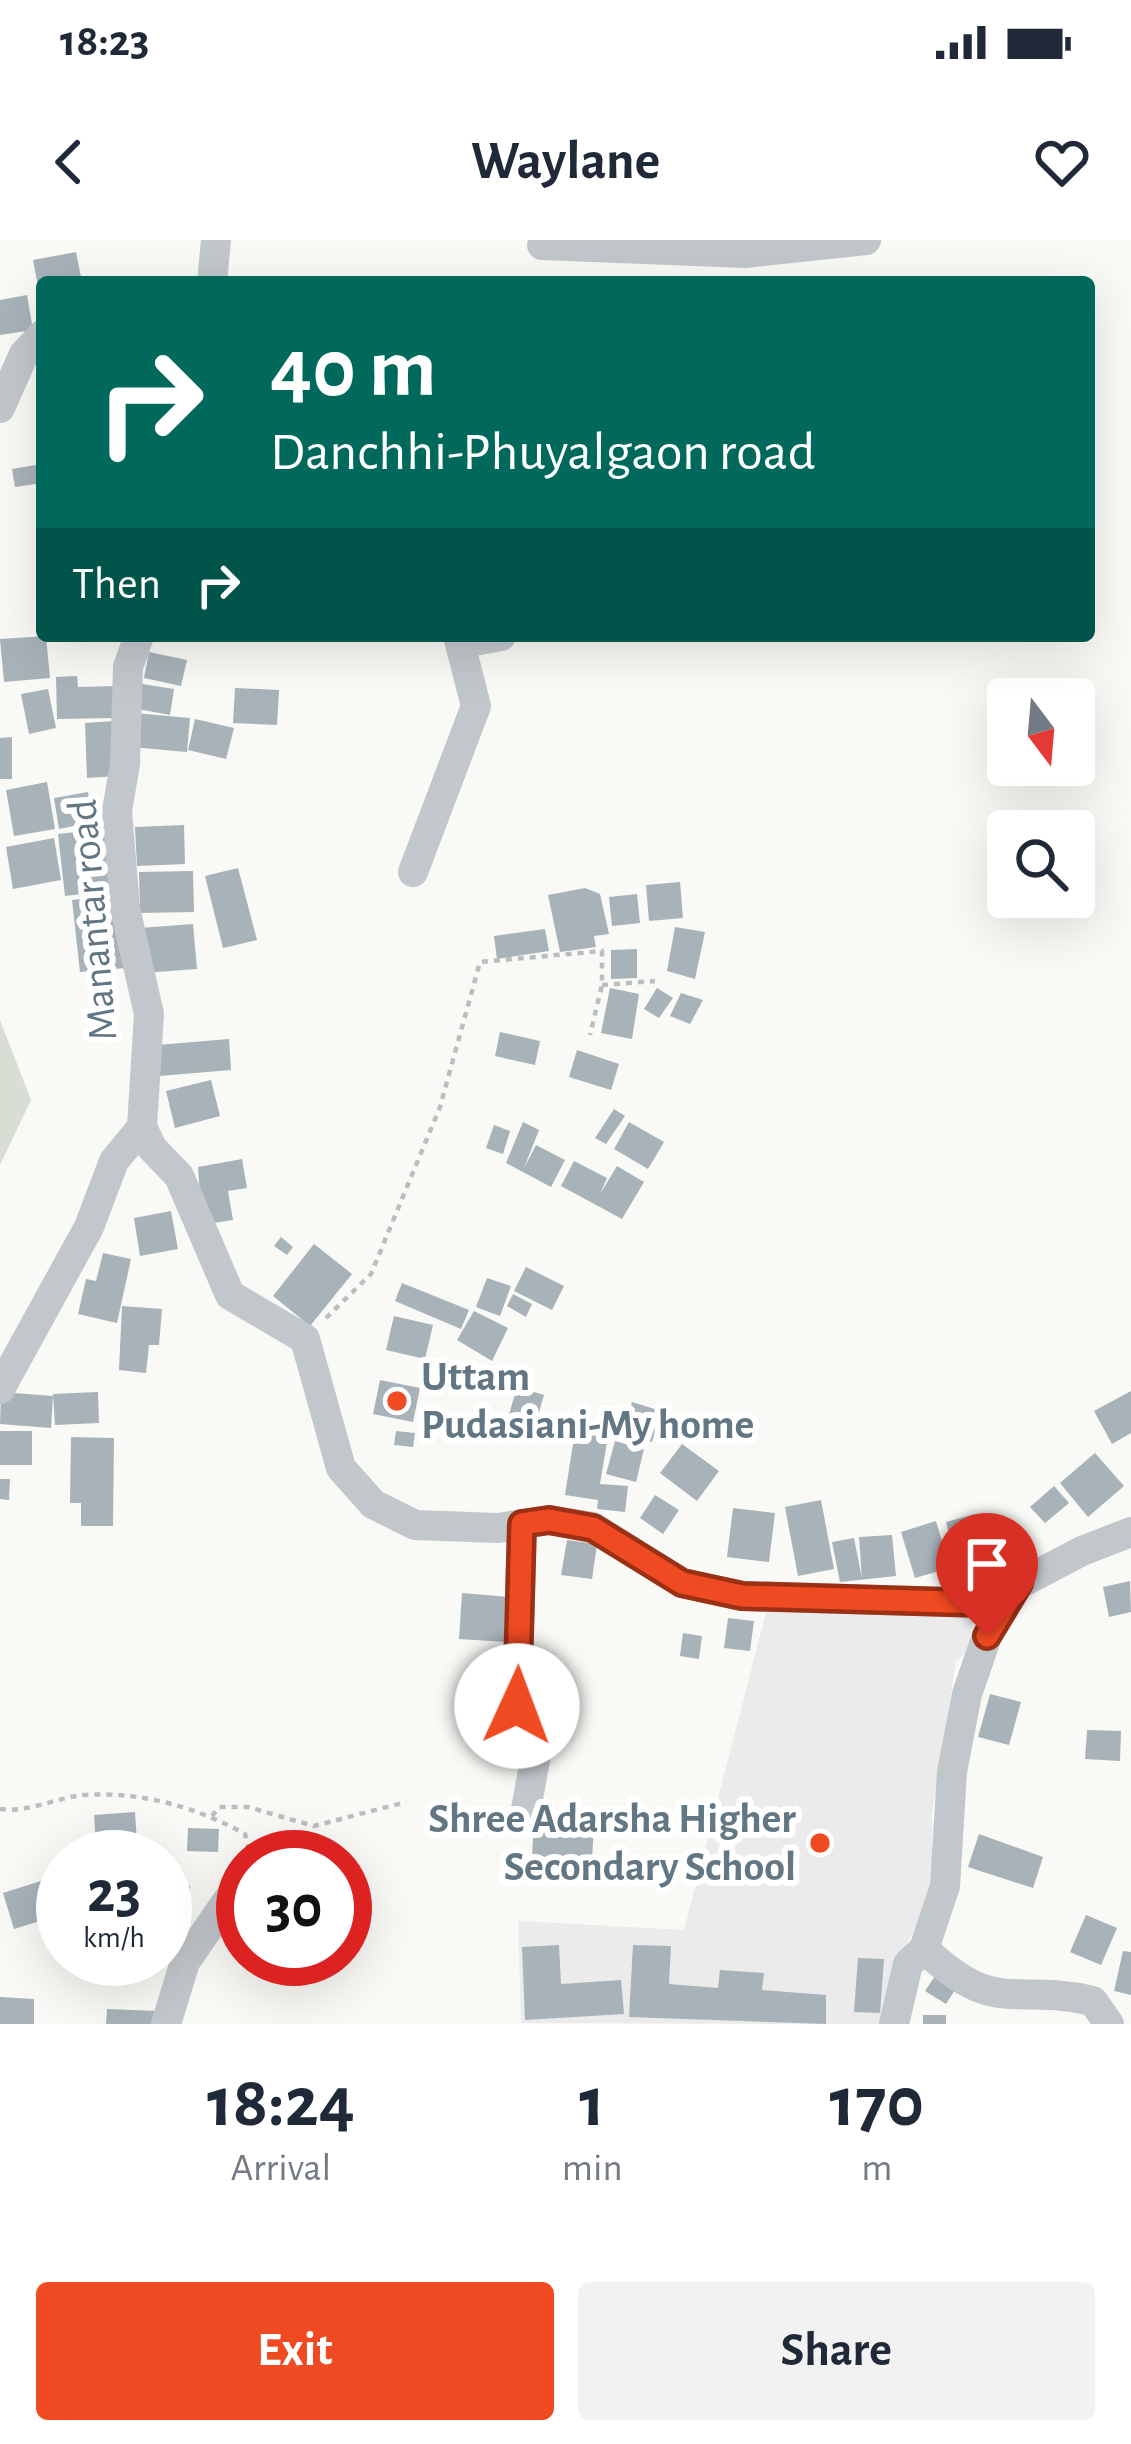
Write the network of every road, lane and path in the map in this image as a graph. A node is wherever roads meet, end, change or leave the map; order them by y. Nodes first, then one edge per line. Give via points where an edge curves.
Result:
1 (216, 240) edge
2 (866, 240) edge
3 (542, 245) dead end
4 (751, 246) edge
5 (213, 276) edge
6 (729, 276) edge
7 (36, 341) edge
8 (0, 408) edge
9 (137, 642) edge
10 (461, 642) edge
11 (413, 872) dead end
12 (655, 981) dead end
13 (602, 985) junction
14 (590, 1035) dead end
15 (142, 1127) junction
16 (305, 1339) junction
17 (0, 1389) edge
18 (522, 1524) junction
19 (1131, 1532) edge
20 (1019, 1583) junction
21 (406, 1802) dead end
22 (0, 1809) edge
23 (212, 1816) junction
24 (524, 1820) dead end
25 (238, 1830) edge
26 (216, 1917) edge
27 (924, 1949) junction
28 (166, 2024) edge
29 (894, 2024) edge
30 (1109, 2024) edge

1 - 5 street
2 - 4 street
3 - 4 street
4 - 6 street
7 - 8 street
9 - 15 street, Manantar road via 117,811 125,908 148,1014
10 - 11 street via 476,706
12 - 13 path
13 - 14 path
13 - 16 path via 602,951 480,962 440,1107 370,1274
15 - 16 street via 179,1176 230,1295
15 - 17 street via 114,1161 89,1227
16 - 18 street via 340,1468 373,1504 415,1525
18 - 20 street via 593,1528 682,1583 742,1596 983,1603
18 - 24 street via 517,1706 521,1726 538,1744
19 - 20 street
20 - 27 street via 987,1636 967,1694 952,1772 945,1886
21 - 23 path via 314,1826 248,1807 219,1807
22 - 23 path via 84,1795 161,1800
23 - 25 path
26 - 28 street via 185,1962
27 - 29 street via 908,1964
27 - 30 street via 958,1981 994,1995 1093,2001

